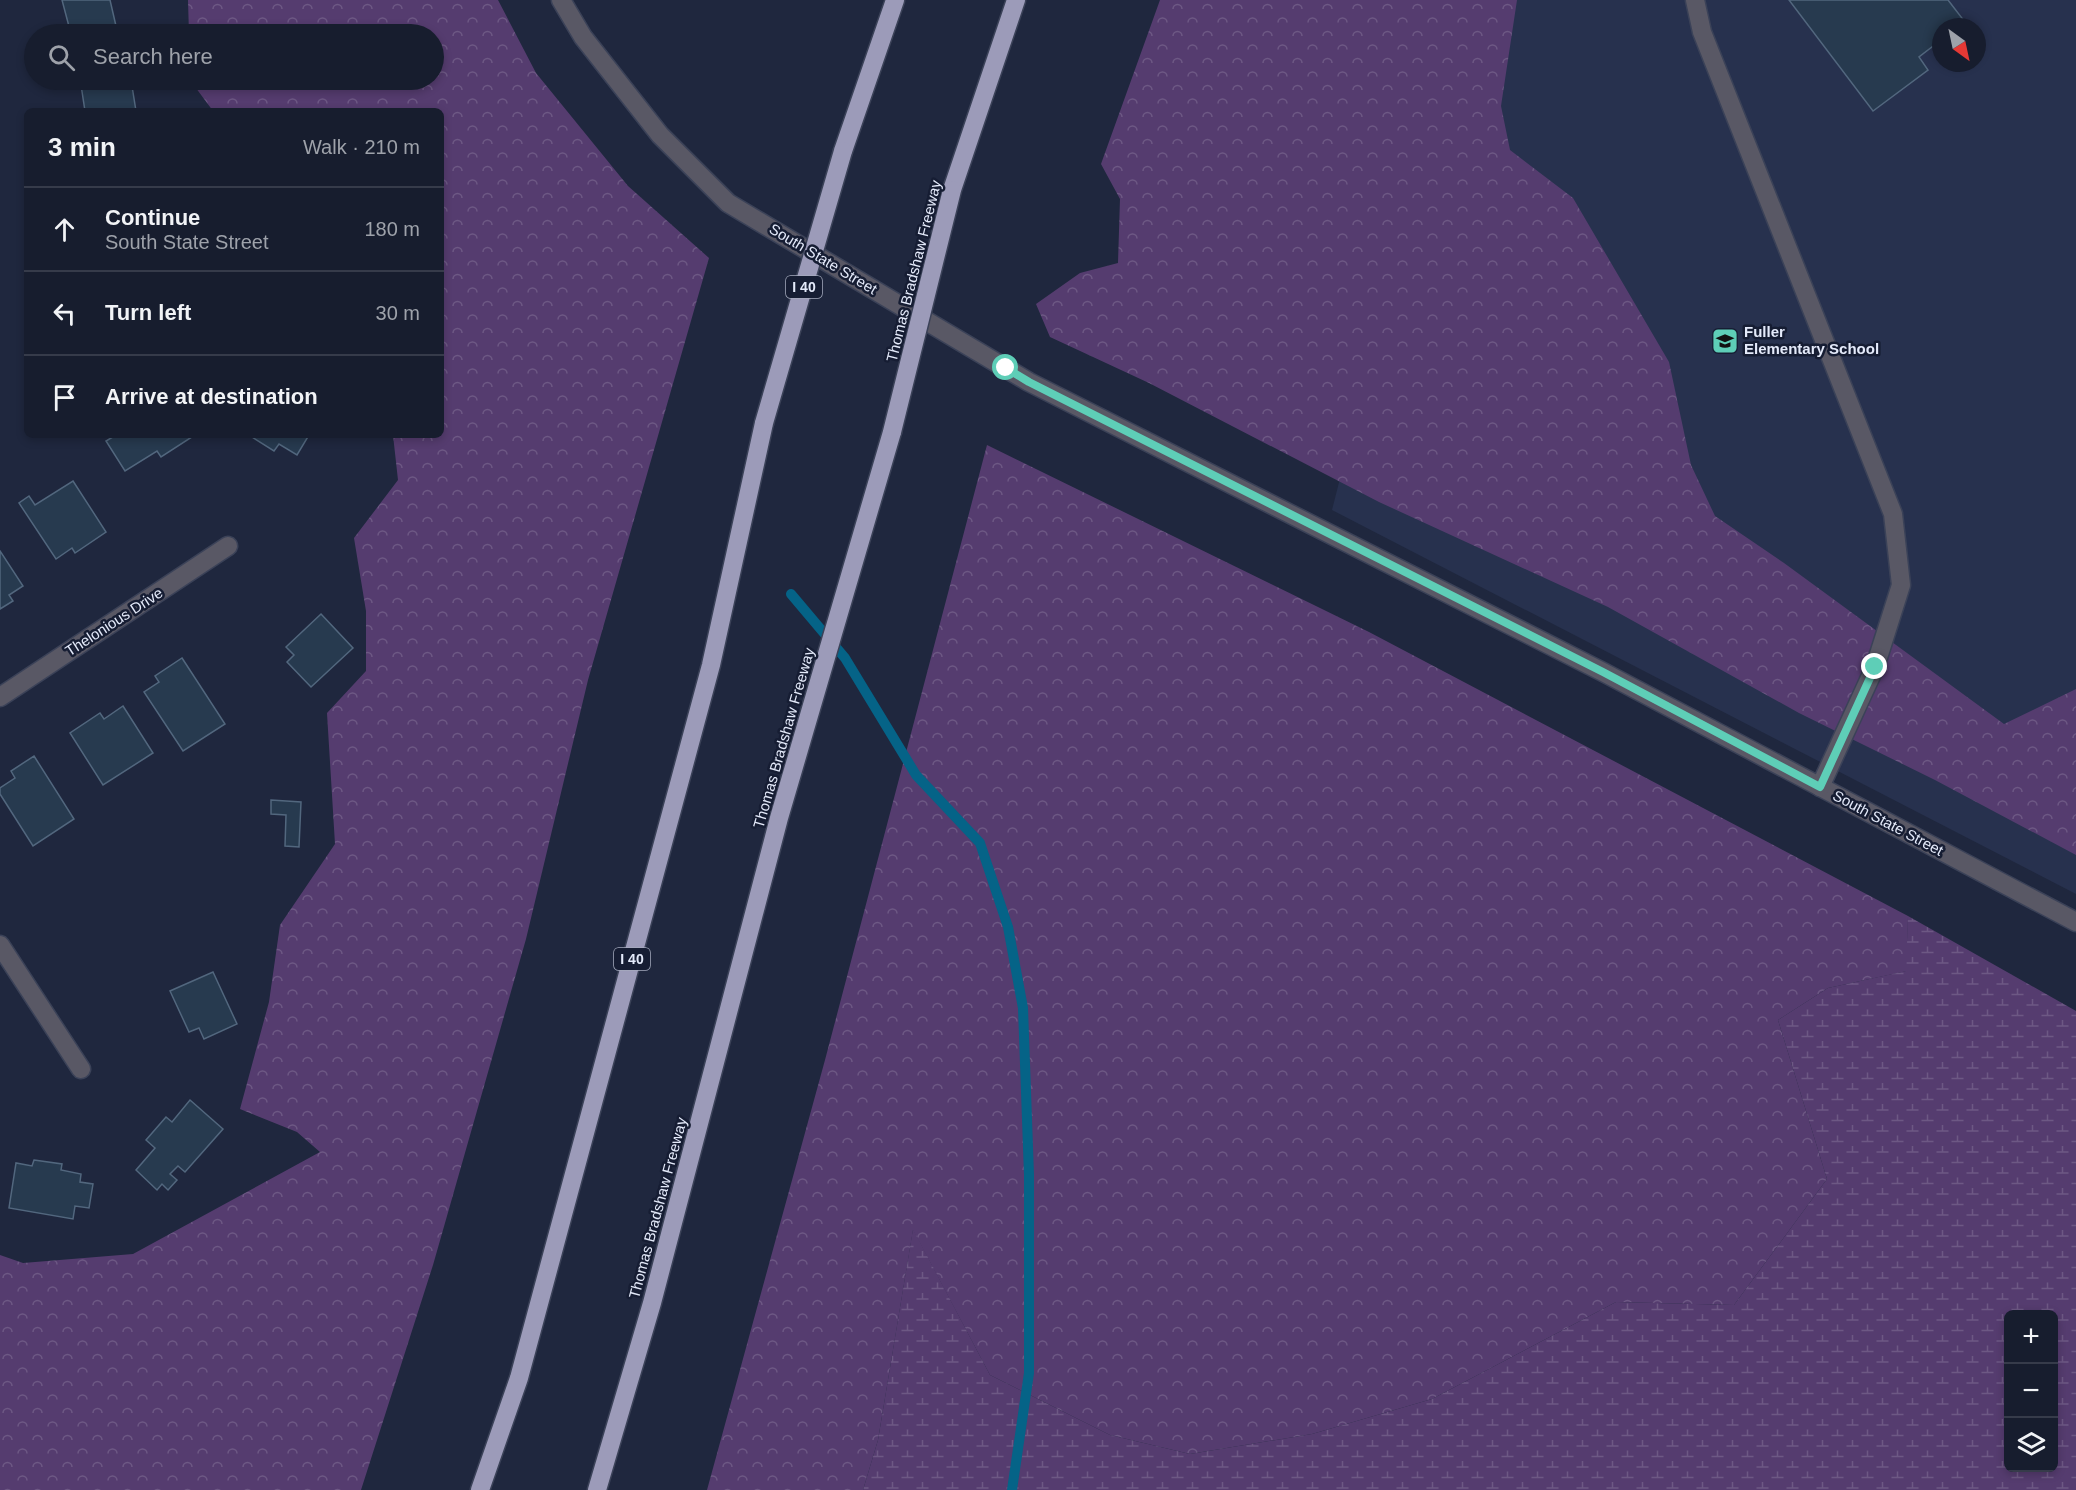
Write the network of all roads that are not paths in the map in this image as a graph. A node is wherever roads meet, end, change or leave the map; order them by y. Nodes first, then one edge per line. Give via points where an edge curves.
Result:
1 (561, 0) edge
2 (894, 0) edge
3 (1016, 0) edge
4 (1695, 0) edge
5 (228, 546) dead end
6 (0, 697) edge
7 (1820, 787) junction
8 (2076, 922) edge
9 (0, 945) edge
10 (81, 1068) dead end
11 (480, 1490) edge
12 (597, 1490) edge

1 - 7 street, South State Street via 582,37 660,135 728,203 1029,382 1603,672
2 - 11 highway, I 40, bridge via 843,151 764,423 711,665 519,1378
3 - 12 highway, Thomas Bradshaw Freeway, bridge via 952,190 892,432 779,818 652,1304
4 - 7 street via 1702,32 1893,514 1901,585 1875,667
5 - 6 street, Thelonious Drive
7 - 8 street, South State Street
9 - 10 street

